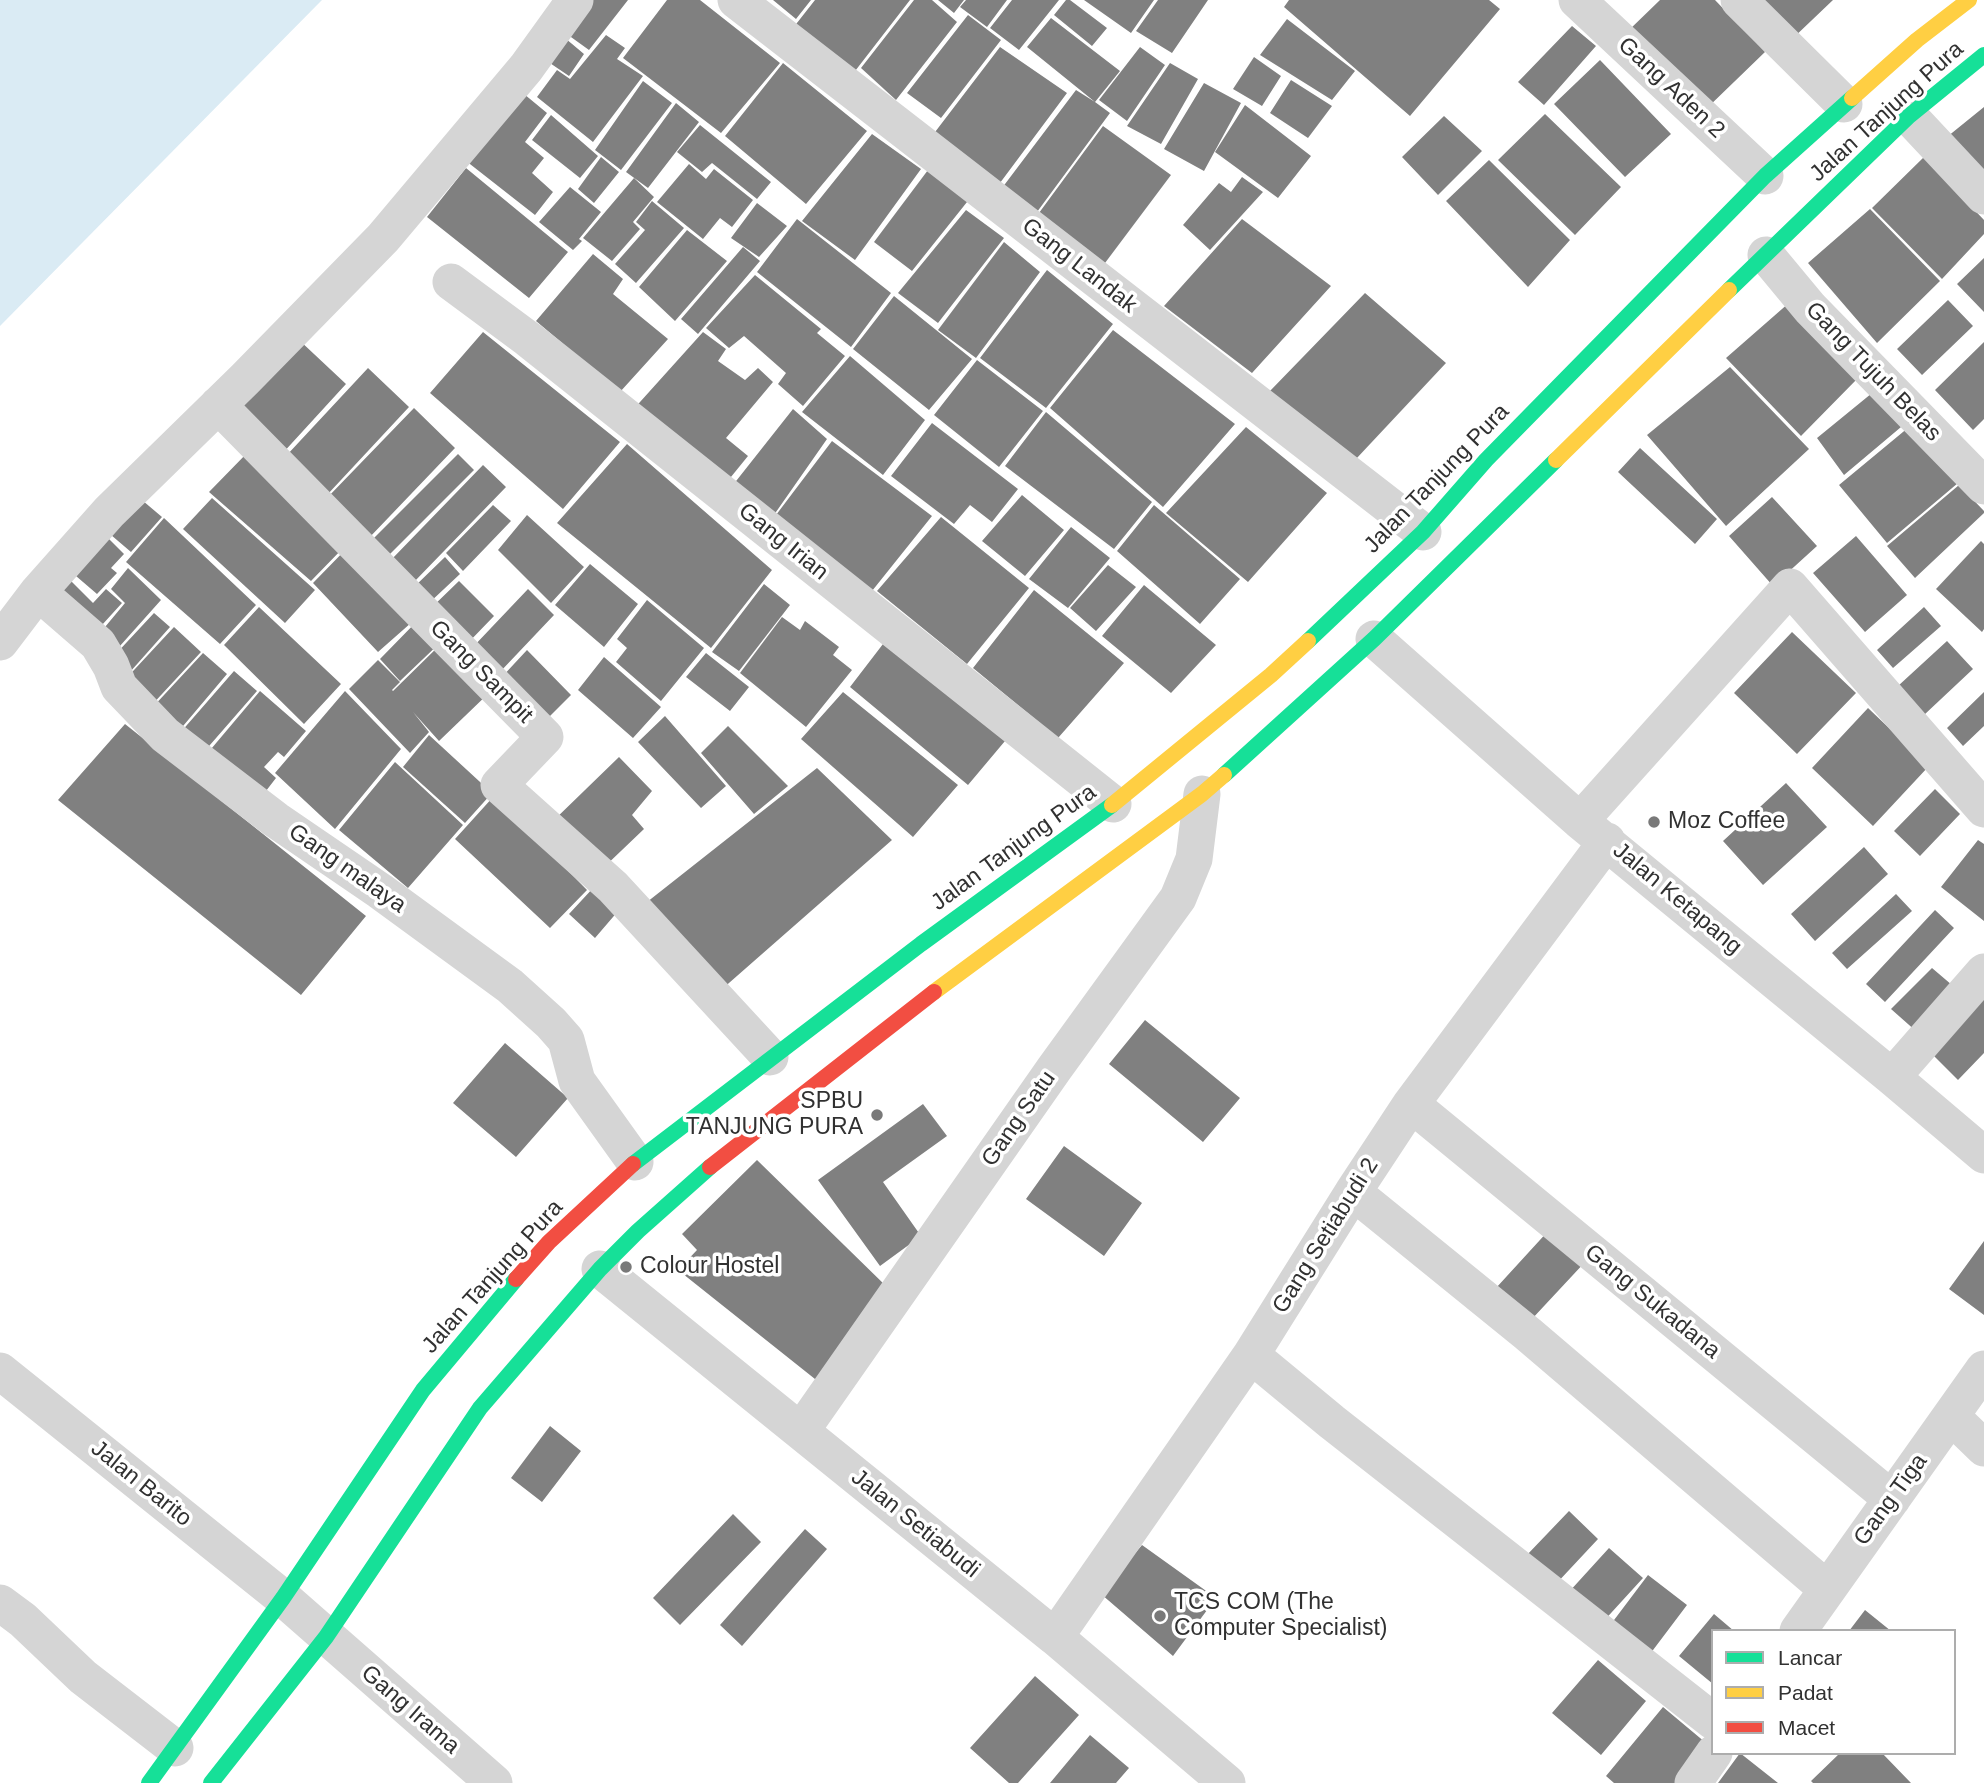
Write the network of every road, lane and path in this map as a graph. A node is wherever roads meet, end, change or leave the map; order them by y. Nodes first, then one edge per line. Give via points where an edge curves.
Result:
1 (575, 0) edge
2 (736, 0) edge
3 (1577, 0) edge
4 (1739, 0) edge
5 (1969, 0) edge
6 (1984, 55) edge
7 (1844, 104) junction
8 (1909, 116) junction
9 (1765, 176) junction
10 (1984, 196) edge
11 (1766, 255) junction
12 (451, 282) dead end
13 (218, 405) junction
14 (1984, 486) edge
15 (1423, 532) junction
16 (38, 592) junction
17 (1374, 639) junction
18 (0, 642) edge
19 (1202, 794) junction
20 (1113, 804) junction
21 (1984, 809) edge
22 (1594, 831) junction
23 (1984, 972) edge
24 (770, 1056) junction
25 (1892, 1077) junction
26 (1411, 1104) junction
27 (1984, 1155) edge
28 (635, 1162) junction
29 (1353, 1192) junction
30 (600, 1269) junction
31 (1251, 1355) junction
32 (1984, 1369) edge
33 (0, 1371) edge
34 (1951, 1416) junction
35 (801, 1431) junction
36 (1984, 1448) edge
37 (1892, 1499) junction
38 (1827, 1589) junction
39 (283, 1598) junction
40 (0, 1603) edge
41 (1799, 1629) edge
42 (326, 1637) junction
43 (1055, 1637) junction
44 (1711, 1719) edge
45 (175, 1748) junction
46 (1713, 1755) edge
47 (1216, 1780) edge
48 (149, 1783) edge
49 (211, 1783) edge
50 (494, 1783) edge
51 (1693, 1783) edge

1 - 13 street via 526,68 383,238
2 - 15 street, Gang Landak
3 - 9 street, Gang Aden 2
4 - 7 street
5 - 7 highway, Jalan Tanjung Pura
6 - 8 highway, Jalan Tanjung Pura
7 - 9 highway, Jalan Tanjung Pura
8 - 10 street
8 - 11 highway, Jalan Tanjung Pura
9 - 15 highway, Jalan Tanjung Pura
11 - 14 street, Gang Tujuh Belas via 1810,308
11 - 17 highway, Jalan Tanjung Pura via 1538,469
12 - 20 street, Gang Irian via 528,338
13 - 16 street via 109,512
13 - 24 street, Gang Sampit via 544,737 499,785 612,887
15 - 20 highway, Jalan Tanjung Pura via 1271,675
16 - 18 street
16 - 28 street, Gang malaya via 97,644 120,687 165,735 510,986 551,1023 566,1040 577,1081
17 - 19 highway, Jalan Tanjung Pura
17 - 22 street, Jalan Ketapang
19 - 30 highway, Jalan Tanjung Pura via 922,1000 765,1123 711,1166
19 - 35 street, Gang Satu via 1194,859 1178,898
20 - 24 highway, Jalan Tanjung Pura
21 - 22 street, Gang Setiabudi 2 via 1790,587
22 - 25 street, Jalan Ketapang
22 - 26 street, Gang Setiabudi 2
23 - 25 street
24 - 28 highway, Jalan Tanjung Pura
25 - 27 street, Jalan Ketapang
26 - 29 street, Gang Setiabudi 2
26 - 37 street, Gang Sukadana
28 - 39 highway, Jalan Tanjung Pura via 548,1242 423,1390
29 - 31 street, Gang Setiabudi 2
29 - 38 street via 1528,1334
30 - 35 street, Jalan Setiabudi
30 - 42 highway, Jalan Tanjung Pura via 480,1408
31 - 43 street, Gang Setiabudi 2
31 - 44 street
32 - 34 street, Gang Tiga
33 - 39 street, Jalan Barito
34 - 36 street
34 - 37 street, Gang Tiga
35 - 43 street, Jalan Setiabudi
37 - 38 street, Gang Tiga
38 - 41 street, Gang Tiga
39 - 42 street, Jalan Barito
39 - 45 highway, Jalan Tanjung Pura
40 - 45 street via 83,1677
42 - 49 highway, Jalan Tanjung Pura
42 - 50 street, Gang Irama
43 - 47 street, Jalan Setiabudi
45 - 48 highway, Jalan Tanjung Pura
46 - 51 street

